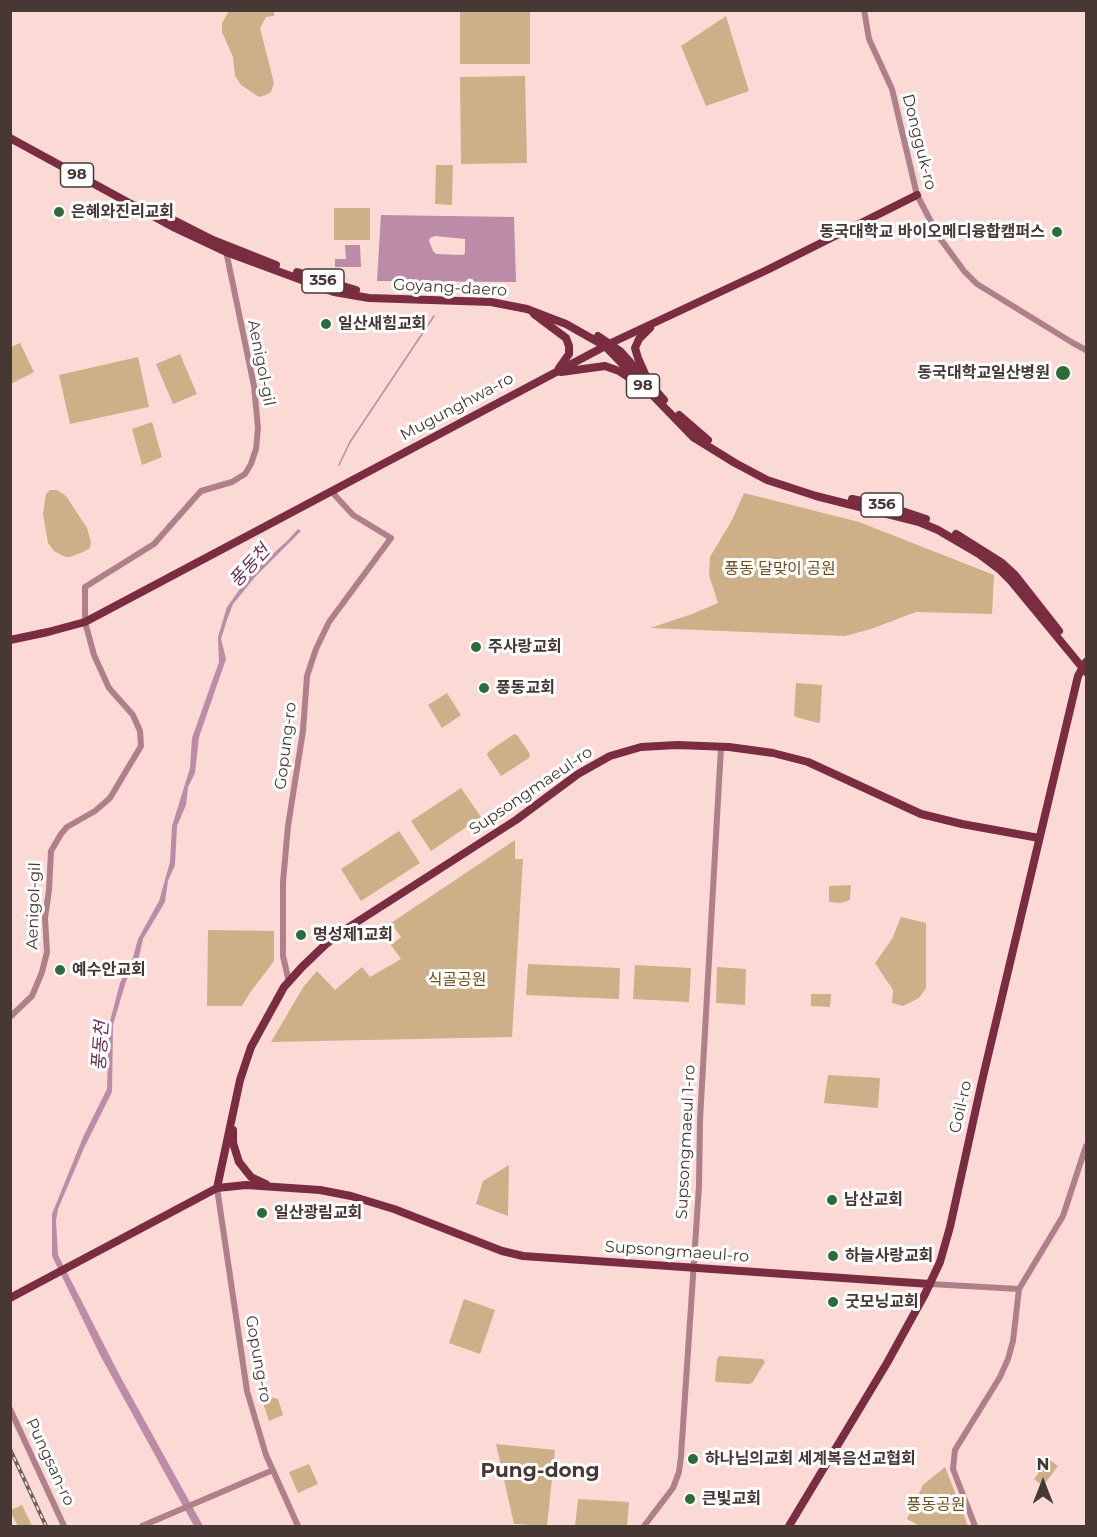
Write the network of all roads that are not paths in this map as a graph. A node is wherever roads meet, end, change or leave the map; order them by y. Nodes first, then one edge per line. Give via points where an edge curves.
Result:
1 (864, 10) edge
2 (10, 133) edge
3 (10, 138) edge
4 (917, 195) junction
5 (226, 248) junction
6 (527, 309) junction
7 (657, 321) junction
8 (608, 345) junction
9 (1086, 350) edge
10 (555, 373) junction
11 (649, 388) junction
12 (331, 490) junction
13 (85, 622) junction
14 (10, 640) edge
15 (1086, 666) edge
16 (721, 747) junction
17 (1039, 838) junction
18 (289, 982) junction
19 (10, 1017) edge
20 (234, 1107) junction
21 (1086, 1146) edge
22 (269, 1186) junction
23 (217, 1188) junction
24 (134, 1232) junction
25 (693, 1268) junction
26 (54, 1275) junction
27 (930, 1284) junction
28 (1019, 1289) junction
29 (10, 1292) edge
30 (10, 1298) edge
31 (10, 1303) edge
32 (10, 1409) edge
33 (273, 1470) junction
34 (64, 1527) edge
35 (142, 1527) edge
36 (298, 1527) edge
37 (644, 1527) edge
38 (789, 1527) edge
39 (975, 1527) edge

1 - 4 street, Dongguk-ro via 870,39 894,97
2 - 5 main road, Goyang-daero / 356
3 - 5 main road, Goyang-daero / 98 via 143,211
4 - 7 main road, Mugunghwa-ro
4 - 9 street, Dongguk-ro via 939,237 977,284
5 - 6 main road, Goyang-daero / 98 via 334,292 369,298 481,301
5 - 8 main road, Goyang-daero / 356 via 369,293 472,296 529,305 570,321
5 - 13 street, Aenigol-gil via 254,386 257,445 251,464 235,481 201,490 154,544 87,585
6 - 8 main road, Goyang-daero / 98
6 - 10 main road via 566,338 569,354
7 - 8 main road, Mugunghwa-ro
7 - 11 main road via 635,348
8 - 10 main road, Mugunghwa-ro
8 - 11 main road, Goyang-daero / 98
10 - 11 main road via 608,367
10 - 12 main road, Mugunghwa-ro
11 - 15 main road, Goyang-daero / 356 via 696,431 747,465 817,491 919,516 974,544 1015,575
12 - 13 main road, Mugunghwa-ro
12 - 18 street, Gopung-ro via 353,515 391,538 329,622 307,676 283,882 283,956
13 - 14 main road, Mugunghwa-ro
13 - 19 street, Aenigol-gil via 104,680 133,715 140,730 141,746 110,798 67,827 51,851 45,918 47,952 32,996
15 - 17 main road, Goil-ro via 1078,676
16 - 17 main road, Supsongmaeul-ro via 808,762 921,814
16 - 18 main road, Supsongmaeul-ro via 641,747 610,756 339,934
16 - 25 street, Supsongmaeul 1-ro
17 - 27 main road, Goil-ro via 950,1227
18 - 20 main road, Supsongmaeul-ro via 257,1032
20 - 22 main road via 233,1143 239,1162 251,1177
20 - 23 main road, Supsongmaeul-ro
21 - 28 street via 1063,1216
22 - 23 main road, Supsongmaeul-ro
22 - 25 main road, Supsongmaeul-ro via 351,1196 513,1255
23 - 24 main road, Supsongmaeul-ro
23 - 33 street, Gopung-ro via 247,1391
24 - 26 main road via 124,1233
24 - 30 main road, Supsongmaeul-ro
25 - 27 main road, Supsongmaeul-ro
25 - 37 street, Supsongmaeul 1-ro via 679,1472 664,1503
26 - 29 main road
26 - 31 main road
27 - 28 street
27 - 38 main road, Goil-ro
28 - 39 street via 1008,1359 955,1450 953,1460 956,1479
32 - 34 street, Pungsan-ro
33 - 35 street
33 - 36 street, Gopung-ro

